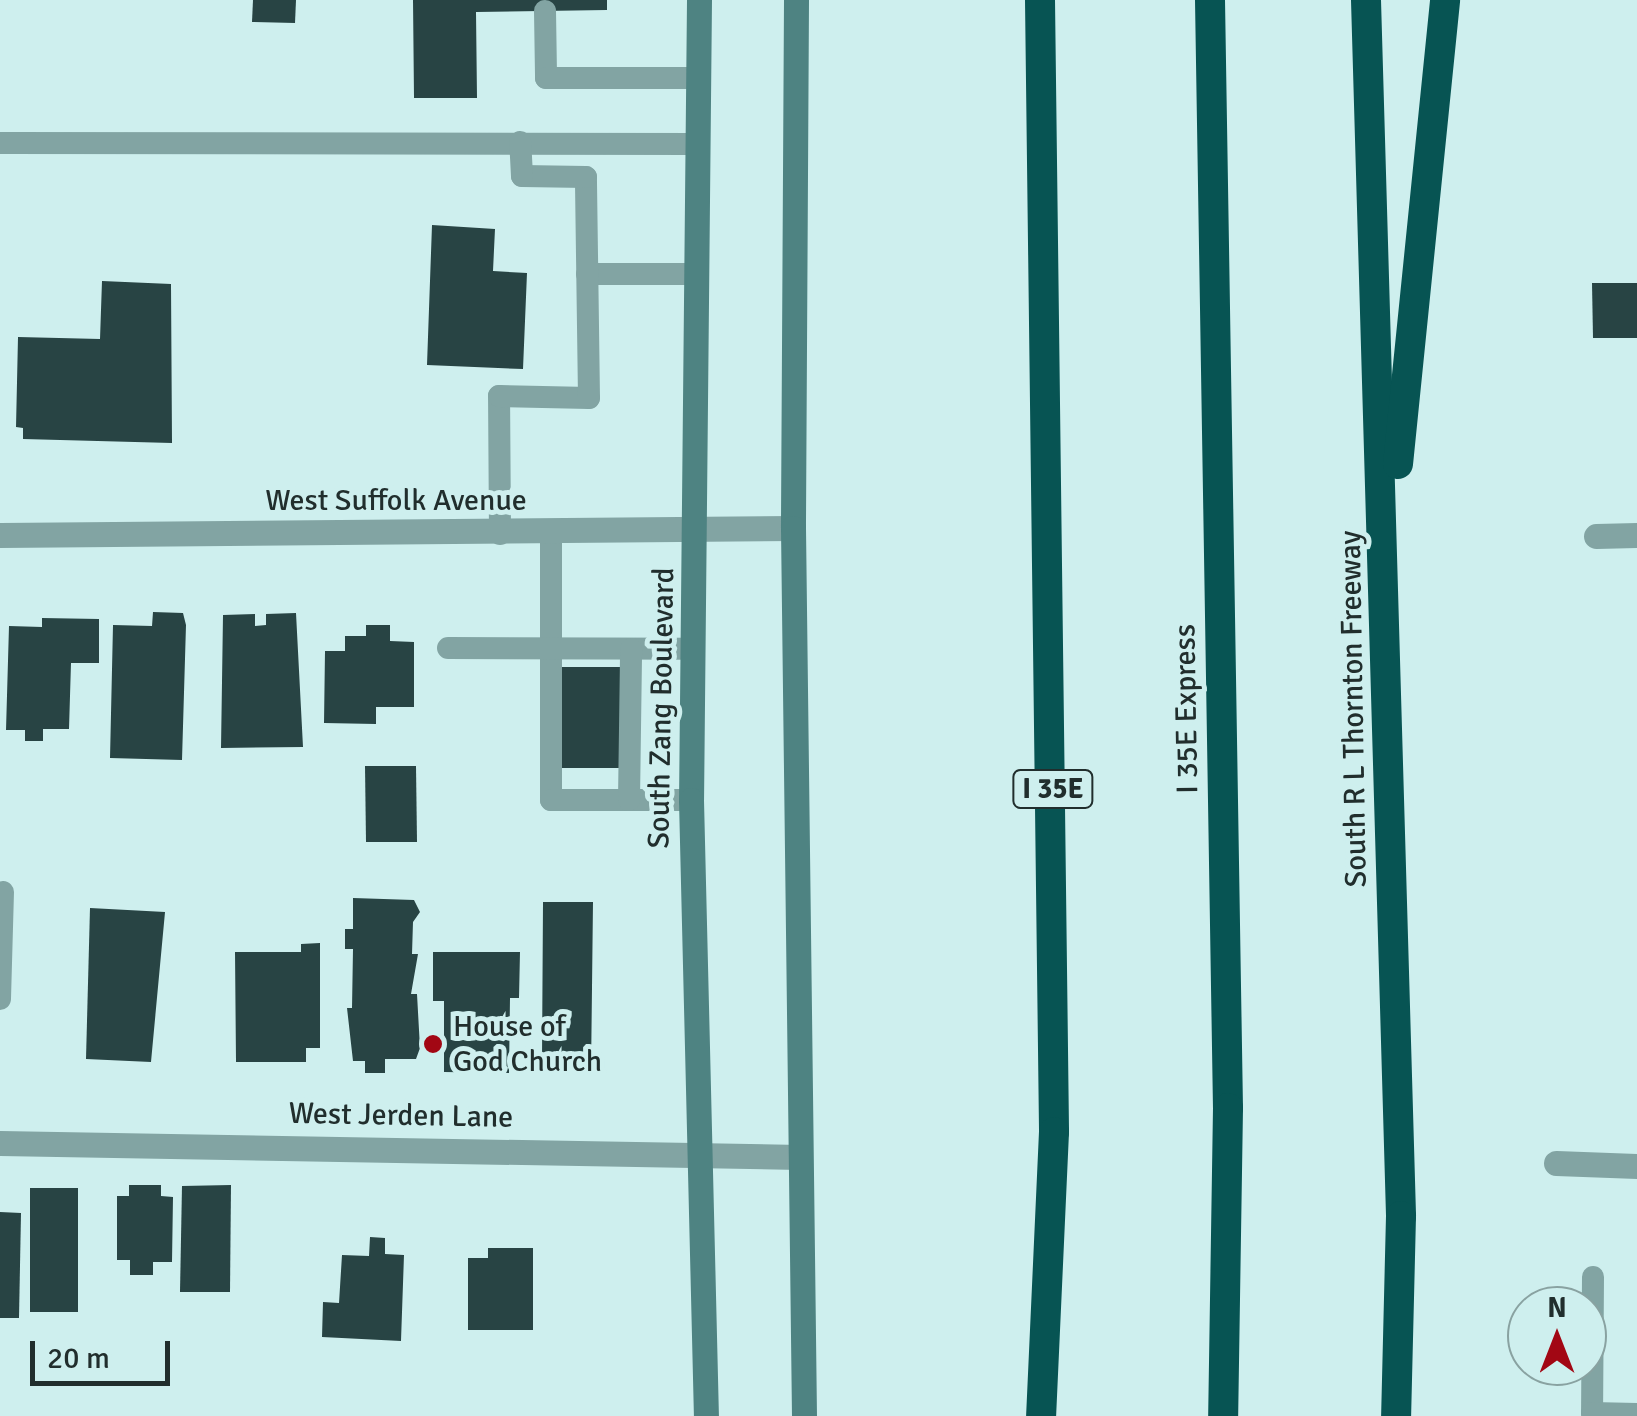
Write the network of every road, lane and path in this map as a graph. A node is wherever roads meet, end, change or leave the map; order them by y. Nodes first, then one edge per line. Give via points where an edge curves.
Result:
1 (699, 0) edge
2 (796, 0) edge
3 (1040, 0) edge
4 (1210, 0) edge
5 (1366, 0) edge
6 (1445, 0) edge
7 (545, 11) dead end
8 (698, 78) junction
9 (520, 142) junction
10 (0, 143) edge
11 (698, 144) junction
12 (587, 274) junction
13 (698, 274) junction
14 (793, 528) junction
15 (697, 530) junction
16 (551, 533) junction
17 (500, 534) junction
18 (1637, 535) edge
19 (0, 536) edge
20 (1596, 536) dead end
21 (1387, 581) junction
22 (448, 648) dead end
23 (694, 649) junction
24 (549, 650) junction
25 (631, 650) junction
26 (629, 800) junction
27 (691, 800) junction
28 (3, 892) dead end
29 (0, 999) edge
30 (0, 1143) edge
31 (698, 1154) junction
32 (800, 1156) junction
33 (1556, 1163) dead end
34 (1637, 1166) edge
35 (1593, 1277) dead end
36 (1637, 1414) edge
37 (706, 1416) edge
38 (804, 1416) edge
39 (1041, 1416) edge
40 (1222, 1416) edge
41 (1396, 1416) edge

1 - 8 main road, South Zang Boulevard
2 - 14 main road
3 - 39 highway, I 35E via 1054,1094
4 - 40 highway, I 35E Express via 1228,1108
5 - 21 highway, South R L Thornton Freeway
6 - 21 highway
7 - 8 lane via 546,78
8 - 11 main road, South Zang Boulevard
9 - 10 lane
9 - 11 lane
9 - 12 lane via 522,176 586,177
11 - 13 main road, South Zang Boulevard
12 - 13 lane
12 - 17 lane via 589,398 499,396
13 - 15 main road, South Zang Boulevard
14 - 15 street, West Suffolk Avenue
14 - 32 main road
15 - 16 street, West Suffolk Avenue
15 - 23 main road, South Zang Boulevard
16 - 17 street, West Suffolk Avenue
16 - 24 lane
17 - 19 street, West Suffolk Avenue
18 - 20 street
21 - 41 highway, South R L Thornton Freeway via 1400,1216
22 - 24 lane
23 - 25 lane
23 - 27 main road, South Zang Boulevard
24 - 25 lane
24 - 26 lane via 551,800
25 - 26 lane
26 - 27 lane
27 - 31 main road, South Zang Boulevard
28 - 29 lane
30 - 31 street, West Jerden Lane
31 - 32 street, West Jerden Lane
31 - 37 main road, South Zang Boulevard
32 - 38 main road
33 - 34 street
35 - 36 lane via 1592,1412

